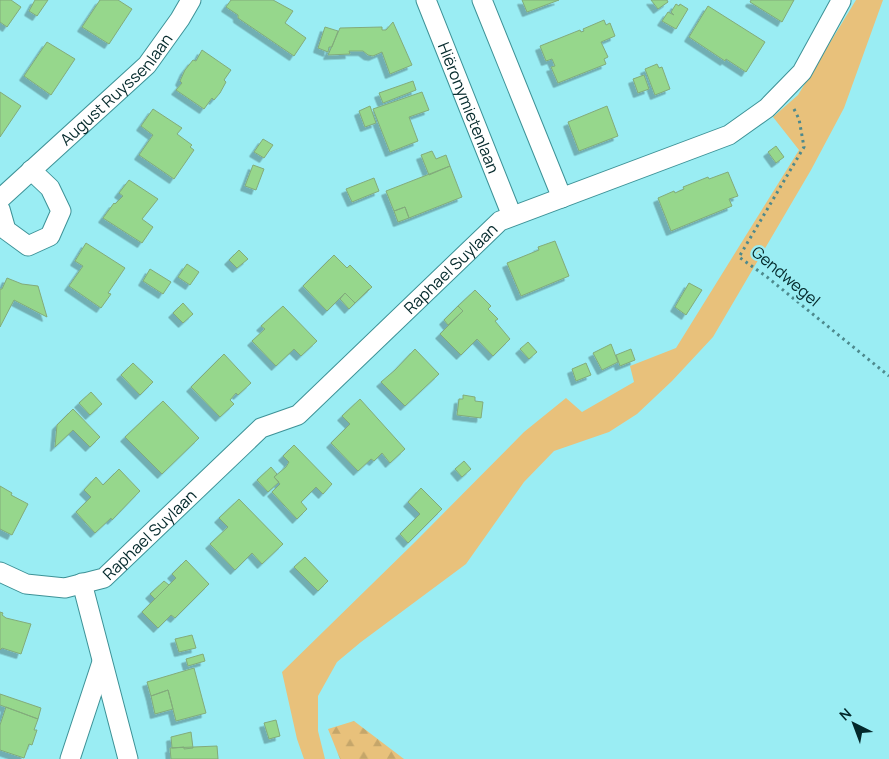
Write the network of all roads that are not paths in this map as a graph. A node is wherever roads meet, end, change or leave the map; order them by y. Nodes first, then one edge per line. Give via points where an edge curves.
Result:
1 (191, 0) edge
2 (426, 0) edge
3 (482, 0) edge
4 (841, 1) edge
5 (32, 170) junction
6 (562, 198) junction
7 (0, 199) edge
8 (0, 209) edge
9 (512, 216) junction
10 (0, 572) edge
11 (82, 583) junction
12 (102, 662) junction
13 (70, 759) edge
14 (128, 759) edge

1 - 5 street, August Ruyssenlaan via 146,65
2 - 9 street, Hiëronymietenlaan
3 - 6 street
4 - 6 street, Raphael Suylaan via 802,72 767,108 729,135
5 - 7 street, August Ruyssenlaan
5 - 8 street via 50,188 61,211 50,236 28,246 6,230
6 - 9 street, Raphael Suylaan
9 - 11 street, Raphael Suylaan via 500,221 298,415 261,428 104,578
10 - 11 street, Raphael Suylaan via 26,584 64,588
11 - 12 street, Raphael Suylaan
12 - 13 street
12 - 14 street, Raphael Suylaan

